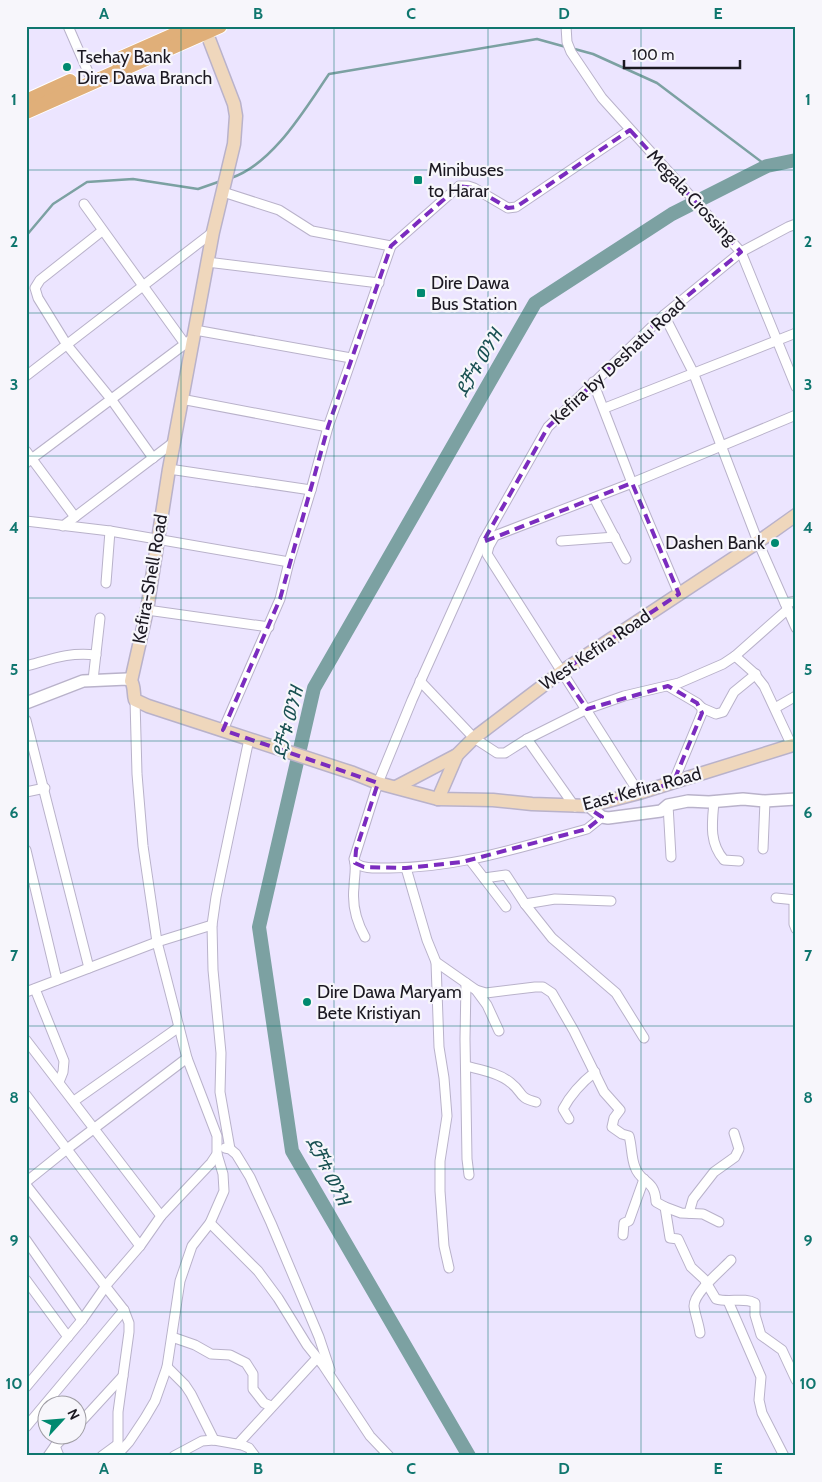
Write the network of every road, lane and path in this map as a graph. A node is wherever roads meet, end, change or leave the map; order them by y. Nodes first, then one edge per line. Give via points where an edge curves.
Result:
1 (68, 26) edge
2 (220, 26) edge
3 (566, 26) edge
4 (201, 28) edge
5 (91, 77) junction
6 (26, 100) edge
7 (26, 112) edge
8 (630, 130) junction
9 (224, 184) junction
10 (84, 204) dead end
11 (796, 224) edge
12 (102, 231) junction
13 (213, 232) junction
14 (392, 246) junction
15 (739, 248) junction
16 (207, 262) junction
17 (379, 283) junction
18 (144, 285) junction
19 (664, 316) junction
20 (796, 333) edge
21 (191, 337) junction
22 (778, 339) junction
23 (67, 345) junction
24 (351, 358) junction
25 (692, 372) junction
26 (26, 376) edge
27 (593, 382) junction
28 (796, 387) edge
29 (111, 399) junction
30 (181, 399) junction
31 (604, 408) junction
32 (796, 415) edge
33 (328, 427) junction
34 (174, 442) junction
35 (721, 446) junction
36 (28, 457) edge
37 (153, 458) junction
38 (169, 469) junction
39 (632, 482) junction
40 (311, 490) junction
41 (594, 498) junction
42 (796, 515) edge
43 (75, 517) junction
44 (26, 521) edge
45 (63, 526) junction
46 (110, 531) junction
47 (494, 537) junction
48 (615, 537) junction
49 (157, 540) junction
50 (484, 540) junction
51 (561, 541) dead end
52 (758, 542) junction
53 (626, 559) dead end
54 (289, 562) junction
55 (106, 583) dead end
56 (679, 594) junction
57 (796, 601) edge
58 (786, 606) junction
59 (147, 610) junction
60 (100, 618) dead end
61 (269, 627) junction
62 (795, 627) edge
63 (96, 655) junction
64 (736, 656) junction
65 (26, 666) edge
66 (561, 672) junction
67 (756, 674) junction
68 (93, 680) junction
69 (131, 681) junction
70 (420, 681) junction
71 (668, 686) junction
72 (796, 696) edge
73 (135, 700) junction
74 (26, 703) edge
75 (587, 708) junction
76 (702, 708) junction
77 (776, 708) junction
78 (26, 720) edge
79 (223, 730) junction
80 (474, 738) junction
81 (249, 739) junction
82 (528, 739) junction
83 (794, 745) edge
84 (457, 755) junction
85 (378, 783) junction
86 (673, 783) junction
87 (396, 787) junction
88 (44, 788) junction
89 (26, 792) edge
90 (639, 793) junction
91 (438, 799) junction
92 (796, 799) edge
93 (765, 801) junction
94 (714, 802) junction
95 (668, 805) junction
96 (588, 806) junction
97 (575, 807) junction
98 (602, 817) junction
99 (762, 849) dead end
100 (26, 850) edge
101 (671, 858) dead end
102 (470, 860) junction
103 (739, 861) dead end
104 (355, 863) junction
105 (406, 868) junction
106 (484, 878) junction
107 (776, 898) dead end
108 (611, 900) dead end
109 (795, 900) edge
110 (525, 904) junction
111 (506, 908) dead end
112 (212, 926) junction
113 (796, 929) edge
114 (365, 937) dead end
115 (157, 942) junction
116 (436, 962) junction
117 (89, 968) junction
118 (57, 980) junction
119 (466, 983) junction
120 (31, 990) edge
121 (476, 990) junction
122 (179, 1027) junction
123 (499, 1031) dead end
124 (644, 1038) dead end
125 (26, 1040) edge
126 (187, 1058) junction
127 (466, 1066) junction
128 (595, 1072) junction
129 (59, 1082) junction
130 (26, 1095) edge
131 (74, 1101) junction
132 (536, 1102) dead end
133 (569, 1119) dead end
134 (94, 1128) junction
135 (734, 1134) dead end
136 (67, 1149) junction
137 (230, 1149) junction
138 (217, 1150) junction
139 (469, 1176) dead end
140 (644, 1179) junction
141 (26, 1183) edge
142 (664, 1207) junction
143 (688, 1213) junction
144 (161, 1216) junction
145 (718, 1222) dead end
146 (210, 1224) junction
147 (622, 1235) dead end
148 (26, 1240) edge
149 (140, 1246) junction
150 (731, 1260) dead end
151 (449, 1268) dead end
152 (26, 1280) edge
153 (707, 1284) junction
154 (108, 1286) junction
155 (728, 1302) junction
156 (124, 1310) junction
157 (82, 1320) junction
158 (700, 1333) dead end
159 (68, 1337) junction
160 (172, 1338) junction
161 (317, 1358) junction
162 (167, 1367) junction
163 (124, 1376) junction
164 (796, 1380) edge
165 (334, 1382) junction
166 (26, 1387) edge
167 (271, 1406) junction
168 (88, 1414) edge
169 (26, 1427) edge
170 (214, 1440) junction
171 (238, 1444) junction
172 (55, 1446) joint
173 (117, 1452) edge
174 (48, 1456) edge
175 (59, 1456) edge
176 (102, 1456) edge
177 (174, 1456) edge
178 (255, 1456) edge
179 (389, 1456) edge
180 (784, 1456) edge

1 - 5 street
2 - 4 main road
3 - 8 street, Megala Crossing via 571,52 602,98
4 - 5 main road
4 - 9 main road, Kefira-Shell Road via 231,92 236,116 234,144
5 - 6 main road
5 - 7 main road
8 - 14 street via 516,208 508,208 474,188 459,186
8 - 15 street, Megala Crossing
9 - 13 main road, Kefira-Shell Road
9 - 14 street via 279,210 312,231
10 - 12 street
11 - 15 street, Kefira by Deshatu Road
12 - 18 street
12 - 23 street via 40,280 36,288 38,298
13 - 16 main road, Kefira-Shell Road
13 - 18 street
14 - 17 street
15 - 19 street, Kefira by Deshatu Road
15 - 22 street, Megala Crossing
16 - 17 street
16 - 21 main road, Kefira-Shell Road
17 - 24 street
18 - 21 street
18 - 23 street
19 - 25 street
19 - 27 street, Kefira by Deshatu Road
20 - 22 street
21 - 24 street
21 - 29 street
21 - 30 main road, Kefira-Shell Road
22 - 25 street
22 - 28 street, Megala Crossing
23 - 26 street
23 - 29 street
24 - 33 street
25 - 31 street
25 - 35 street
27 - 31 street
27 - 50 street, Kefira by Deshatu Road via 548,427
29 - 36 street
29 - 37 street
30 - 33 street
30 - 34 main road, Kefira-Shell Road
31 - 39 street
32 - 35 street
33 - 40 street
34 - 37 street
34 - 38 main road, Kefira-Shell Road
35 - 39 street
35 - 52 street
36 - 43 street
37 - 43 street
38 - 40 street
38 - 49 main road, Kefira-Shell Road
39 - 41 street
39 - 56 street
40 - 54 street
41 - 47 street
41 - 48 street
42 - 52 main road, West Kefira Road
43 - 45 street
44 - 45 street
45 - 46 street
46 - 49 street
46 - 55 street
47 - 50 street
47 - 66 street via 487,554
48 - 51 street
48 - 53 street
49 - 54 street
49 - 59 main road, Kefira-Shell Road
50 - 70 street, Kefira by Deshatu Road
52 - 56 main road, West Kefira Road
52 - 58 street
54 - 61 street via 280,600
56 - 66 main road, West Kefira Road
57 - 58 street
58 - 62 street
58 - 64 street
59 - 61 street
59 - 69 main road, Kefira-Shell Road
60 - 63 street
61 - 79 street
63 - 65 street via 66,655
63 - 68 street
64 - 67 street
64 - 71 street via 706,672
66 - 75 street
66 - 80 main road, West Kefira Road
67 - 76 street via 734,692 723,712 716,714
67 - 77 street
68 - 69 street
68 - 74 street
69 - 73 main road, Kefira-Shell Road
70 - 80 street
70 - 85 street, Kefira by Deshatu Road
71 - 75 street
71 - 76 street
72 - 77 street
73 - 79 main road
73 - 115 street via 143,846
75 - 82 street
75 - 90 street
76 - 86 street
77 - 83 street
78 - 88 street
79 - 81 main road
80 - 82 street via 501,754
80 - 84 main road, West Kefira Road
81 - 85 main road
81 - 112 street
82 - 97 street
83 - 86 main road, East Kefira Road
84 - 87 main road, West Kefira Road
84 - 91 main road
85 - 87 main road
85 - 104 street, Kefira by Deshatu Road via 356,850
86 - 90 main road, East Kefira Road
87 - 91 main road, East Kefira Road
88 - 89 street
88 - 117 street
90 - 96 main road, East Kefira Road
91 - 97 main road, East Kefira Road
92 - 93 street
93 - 94 street
93 - 99 street
94 - 95 street via 688,801
94 - 103 street via 713,841 724,860
95 - 98 street via 661,811
95 - 101 street
96 - 97 main road, East Kefira Road
96 - 98 street
98 - 102 street via 587,829
100 - 118 street
102 - 105 street
102 - 106 street
104 - 105 street via 364,868
104 - 114 street, Kefira by Deshatu Road via 354,910
105 - 116 street
106 - 110 street via 506,875
106 - 111 street
107 - 109 street
108 - 110 street via 555,899
109 - 113 street
110 - 124 street via 558,945 616,993
112 - 115 street
112 - 137 street via 221,1053 220,1092
115 - 117 street
115 - 122 street
116 - 119 street
116 - 151 street via 440,1055 447,1116 440,1161 440,1190
117 - 118 street
118 - 120 street
119 - 121 street
119 - 127 street
120 - 129 street via 64,1061
121 - 123 street
121 - 128 street via 486,993 535,987 548,990 569,1021
122 - 126 street
122 - 131 street
125 - 129 street
126 - 134 street
126 - 138 street via 218,1136
127 - 132 street via 497,1075 513,1084 522,1098
127 - 139 street
128 - 133 street via 573,1092 563,1109
128 - 140 street via 604,1092 620,1110 612,1127 628,1136 634,1166
129 - 131 street
130 - 136 street
131 - 134 street
134 - 136 street
134 - 144 street
135 - 143 street via 739,1149 737,1153 714,1172 693,1199
136 - 141 street
136 - 149 street
137 - 138 street
137 - 165 street via 250,1178 271,1223 319,1337
138 - 144 street via 211,1163
138 - 146 street via 224,1185
140 - 142 street via 654,1188 656,1202
140 - 147 street via 629,1220 624,1223
141 - 154 street
142 - 143 street
142 - 153 street via 670,1238 678,1239 691,1267
143 - 145 street via 703,1214
144 - 149 street
146 - 160 street via 192,1246 180,1282
146 - 161 street via 258,1271
148 - 157 street
149 - 154 street
150 - 153 street
152 - 159 street
153 - 155 street via 716,1299
153 - 158 street via 695,1300
154 - 156 street
154 - 157 street
155 - 164 street via 748,1300 756,1304 755,1315 761,1335 782,1350
155 - 180 street via 761,1377 759,1400 762,1413
156 - 163 street via 129,1332
156 - 169 street
157 - 159 street
159 - 166 street
160 - 162 street
160 - 167 street via 211,1354 230,1355 246,1362 253,1374 253,1389 264,1403
161 - 165 street
161 - 167 street
162 - 170 street via 191,1394
162 - 173 street via 145,1418 129,1442
163 - 168 street
163 - 173 street via 118,1412
165 - 179 street via 370,1436
167 - 171 street
170 - 171 street
170 - 177 street via 202,1441
171 - 178 street via 249,1448
172 - 174 street
172 - 175 street
173 - 176 street

